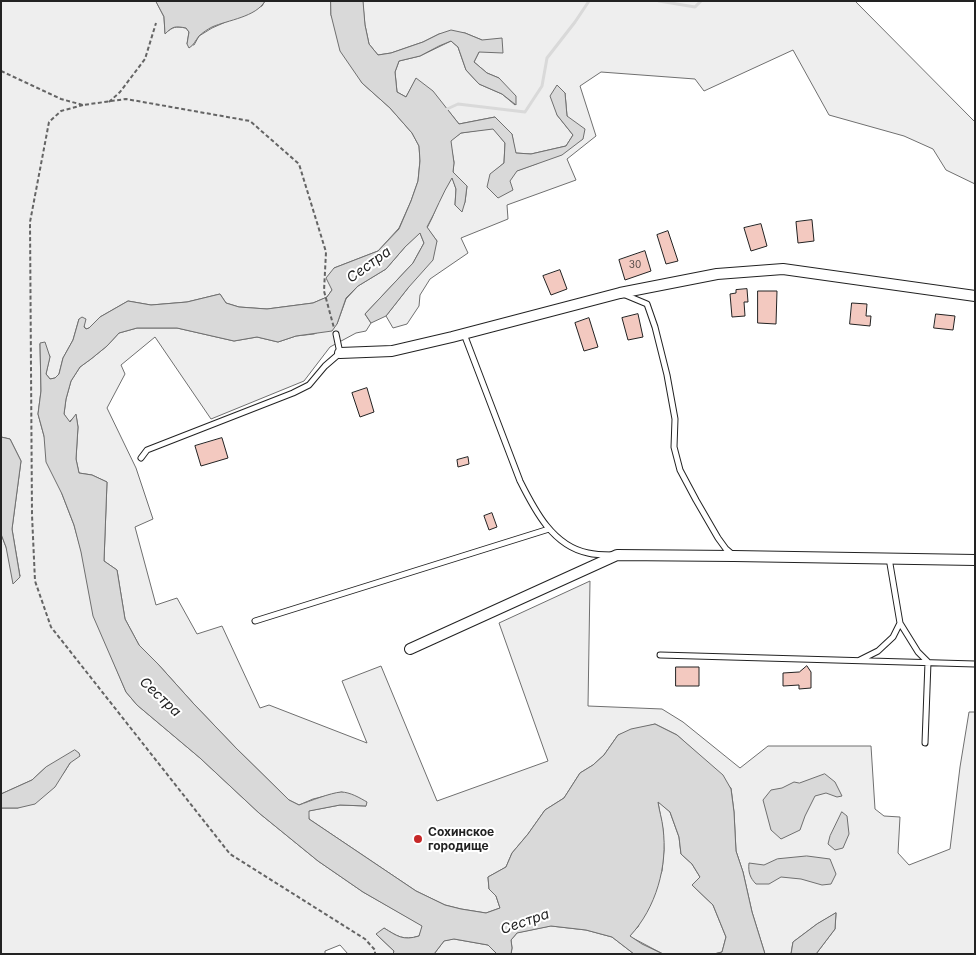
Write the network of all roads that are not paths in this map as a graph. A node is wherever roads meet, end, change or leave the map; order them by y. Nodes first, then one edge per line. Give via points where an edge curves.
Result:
1 (620, 293) junction
2 (975, 296) edge
3 (336, 334) road end
4 (464, 334) junction
5 (340, 353) junction
6 (141, 458) dead end
7 (549, 530) junction
8 (617, 555) junction
9 (734, 556) junction
10 (889, 558) junction
11 (975, 560) edge
12 (255, 621) dead end
13 (900, 623) junction
14 (410, 648) dead end
15 (660, 655) dead end
16 (860, 660) junction
17 (928, 662) junction
18 (975, 664) edge
19 (925, 743) dead end

1 - 2 street via 717,274 783,270
1 - 4 street
1 - 9 lane via 647,304 676,419 674,447 680,470 718,538
3 - 5 lane
4 - 5 street via 392,351
4 - 7 lane via 520,482
5 - 6 lane via 309,384 293,393 147,450
7 - 8 lane via 568,546 588,554
7 - 12 lane
8 - 9 street
8 - 14 street
9 - 10 street
10 - 11 street
10 - 13 lane
13 - 16 lane via 893,637 878,651
13 - 17 lane
15 - 16 lane
16 - 17 lane
17 - 18 lane
17 - 19 lane

